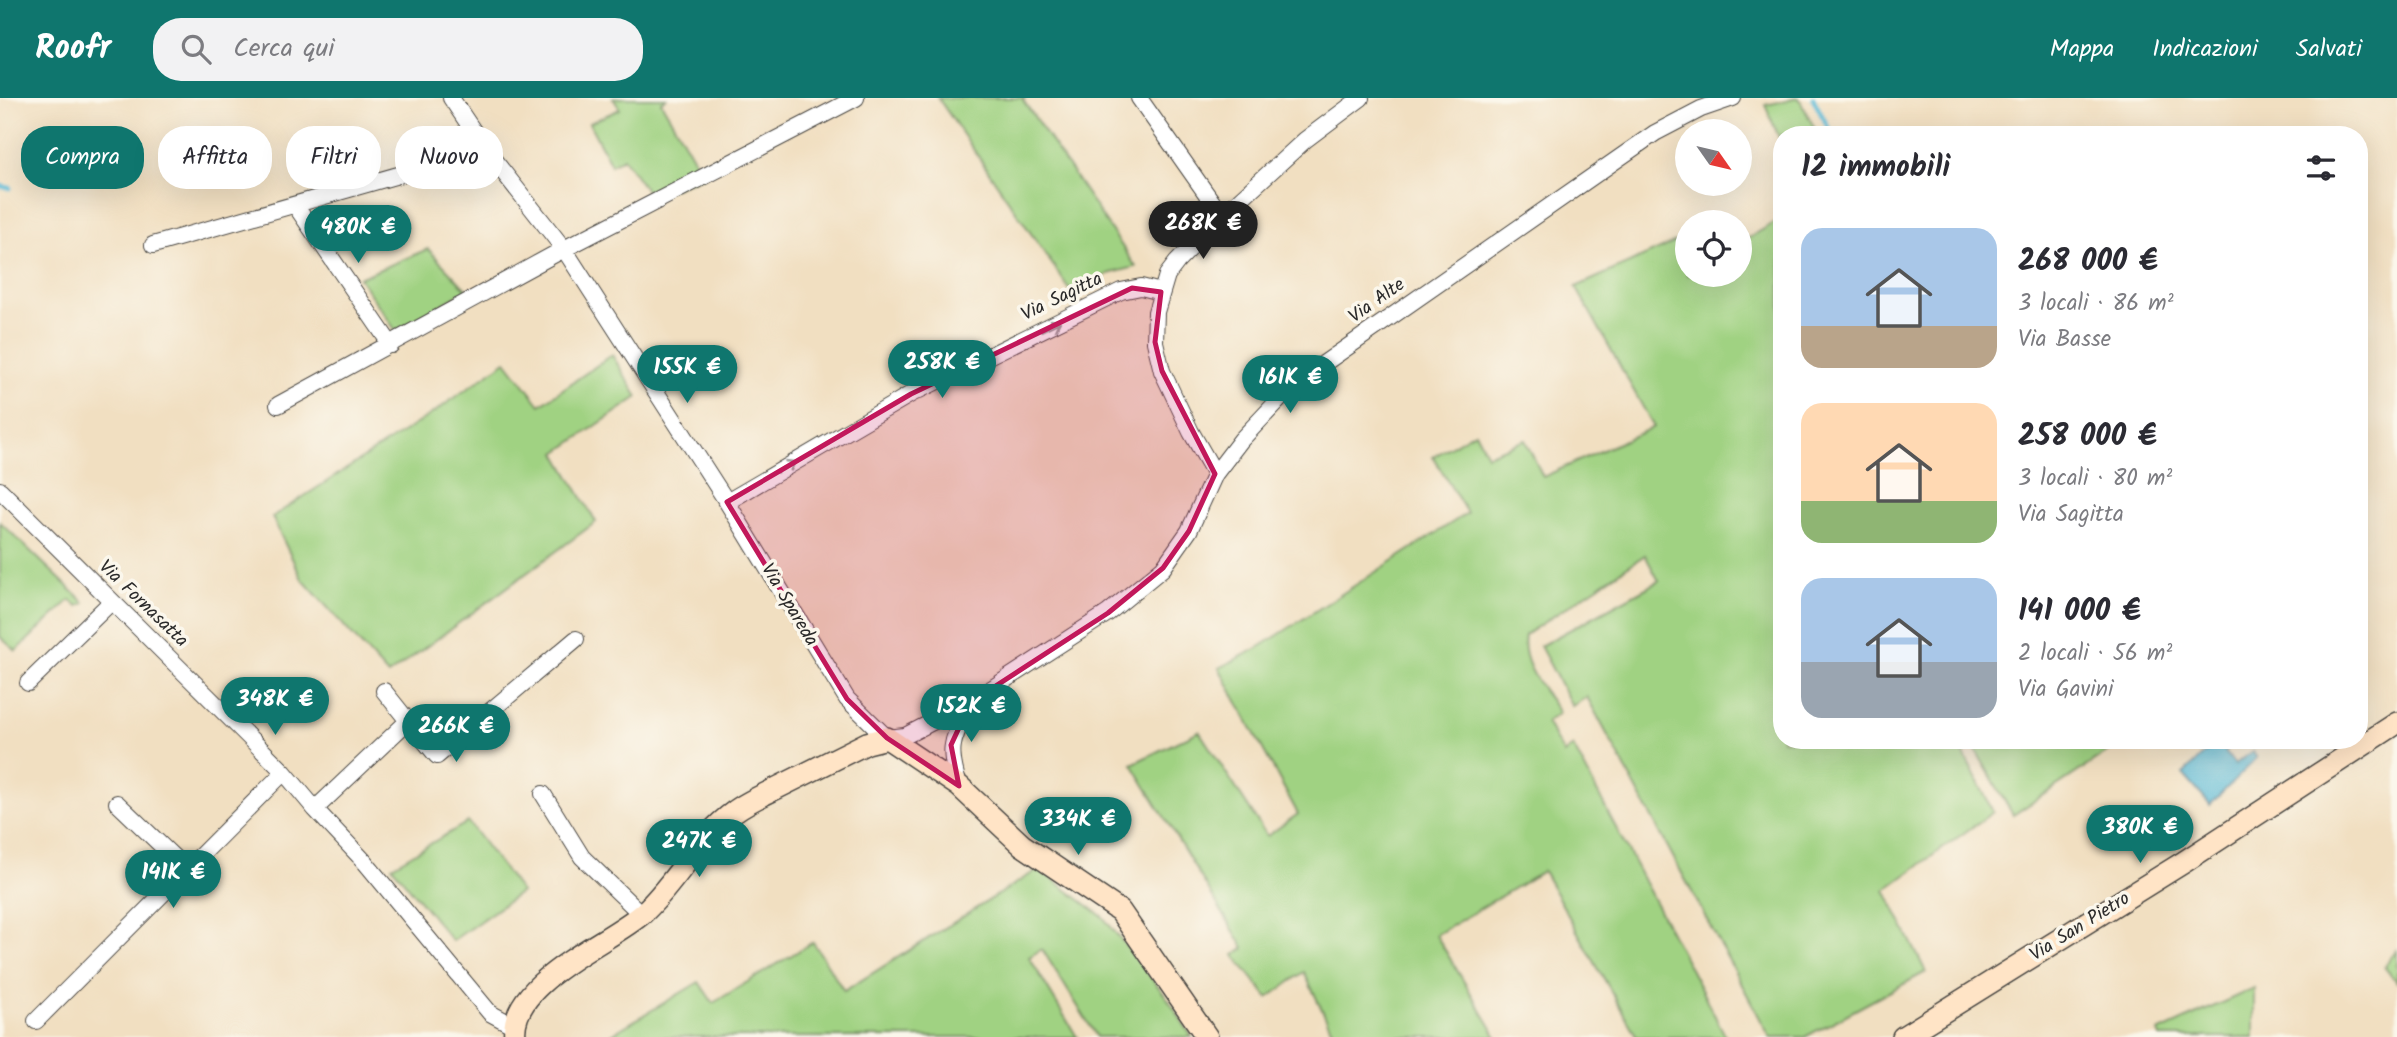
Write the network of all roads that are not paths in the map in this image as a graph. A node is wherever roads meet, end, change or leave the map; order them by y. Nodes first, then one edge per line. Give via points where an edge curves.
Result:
1 (451, 98) edge
2 (856, 98) edge
3 (1139, 98) edge
4 (1362, 98) edge
5 (1733, 98) edge
6 (470, 126) edge
7 (503, 172) edge
8 (395, 176) edge
9 (295, 205) junction
10 (1222, 216) junction
11 (153, 244) dead end
12 (564, 249) junction
13 (1161, 292) junction
14 (391, 345) junction
15 (278, 405) dead end
16 (1215, 474) junction
17 (0, 490) edge
18 (727, 502) junction
19 (111, 602) junction
20 (576, 639) dead end
21 (28, 683) dead end
22 (384, 691) dead end
23 (971, 702) junction
24 (408, 721) junction
25 (2397, 723) edge
26 (887, 738) junction
27 (2368, 742) edge
28 (2357, 749) edge
29 (284, 772) junction
30 (959, 786) junction
31 (543, 794) dead end
32 (117, 803) dead end
33 (315, 809) junction
34 (187, 870) junction
35 (641, 914) junction
36 (36, 1021) dead end
37 (515, 1031) edge
38 (1207, 1037) edge
39 (1903, 1037) edge

1 - 6 street, Via Spareda
2 - 12 street
3 - 10 street
4 - 10 street via 1304,140
5 - 16 street, Via Alte via 1655,133 1293,385
7 - 12 street, Via Spareda
8 - 9 street
9 - 11 street
9 - 14 street
10 - 13 street via 1177,262
12 - 14 street
12 - 18 street, Via Spareda
13 - 16 street via 1155,342 1162,371
18 -> 13 street, Via Sagitta via 911,394 1121,291 1141,287
14 - 15 street
16 - 23 street, Via Alte via 1189,531 1163,568 1108,613
17 - 19 street, Via Fornasatta
18 - 26 street, Via Spareda via 846,699
19 - 21 street
19 - 29 street, Via Fornasatta
20 - 24 street via 437,756
22 - 24 street
23 - 26 street, Via Alte via 905,736
23 - 30 street via 951,744 951,763
24 - 33 street
25 - 27 street, Via San Pietro
26 - 30 street, Via Spareda
26 - 35 street via 867,743 738,808 717,824
28 - 39 street, Via San Pietro
29 - 33 street, Via Fornasatta
29 - 34 street
30 - 38 street, Via Spareda via 1022,845 1120,912
31 - 35 street via 582,857
32 - 34 street
33 - 37 street, Via Fornasatta via 490,1013
34 - 36 street
35 - 37 street via 544,981 525,1003

